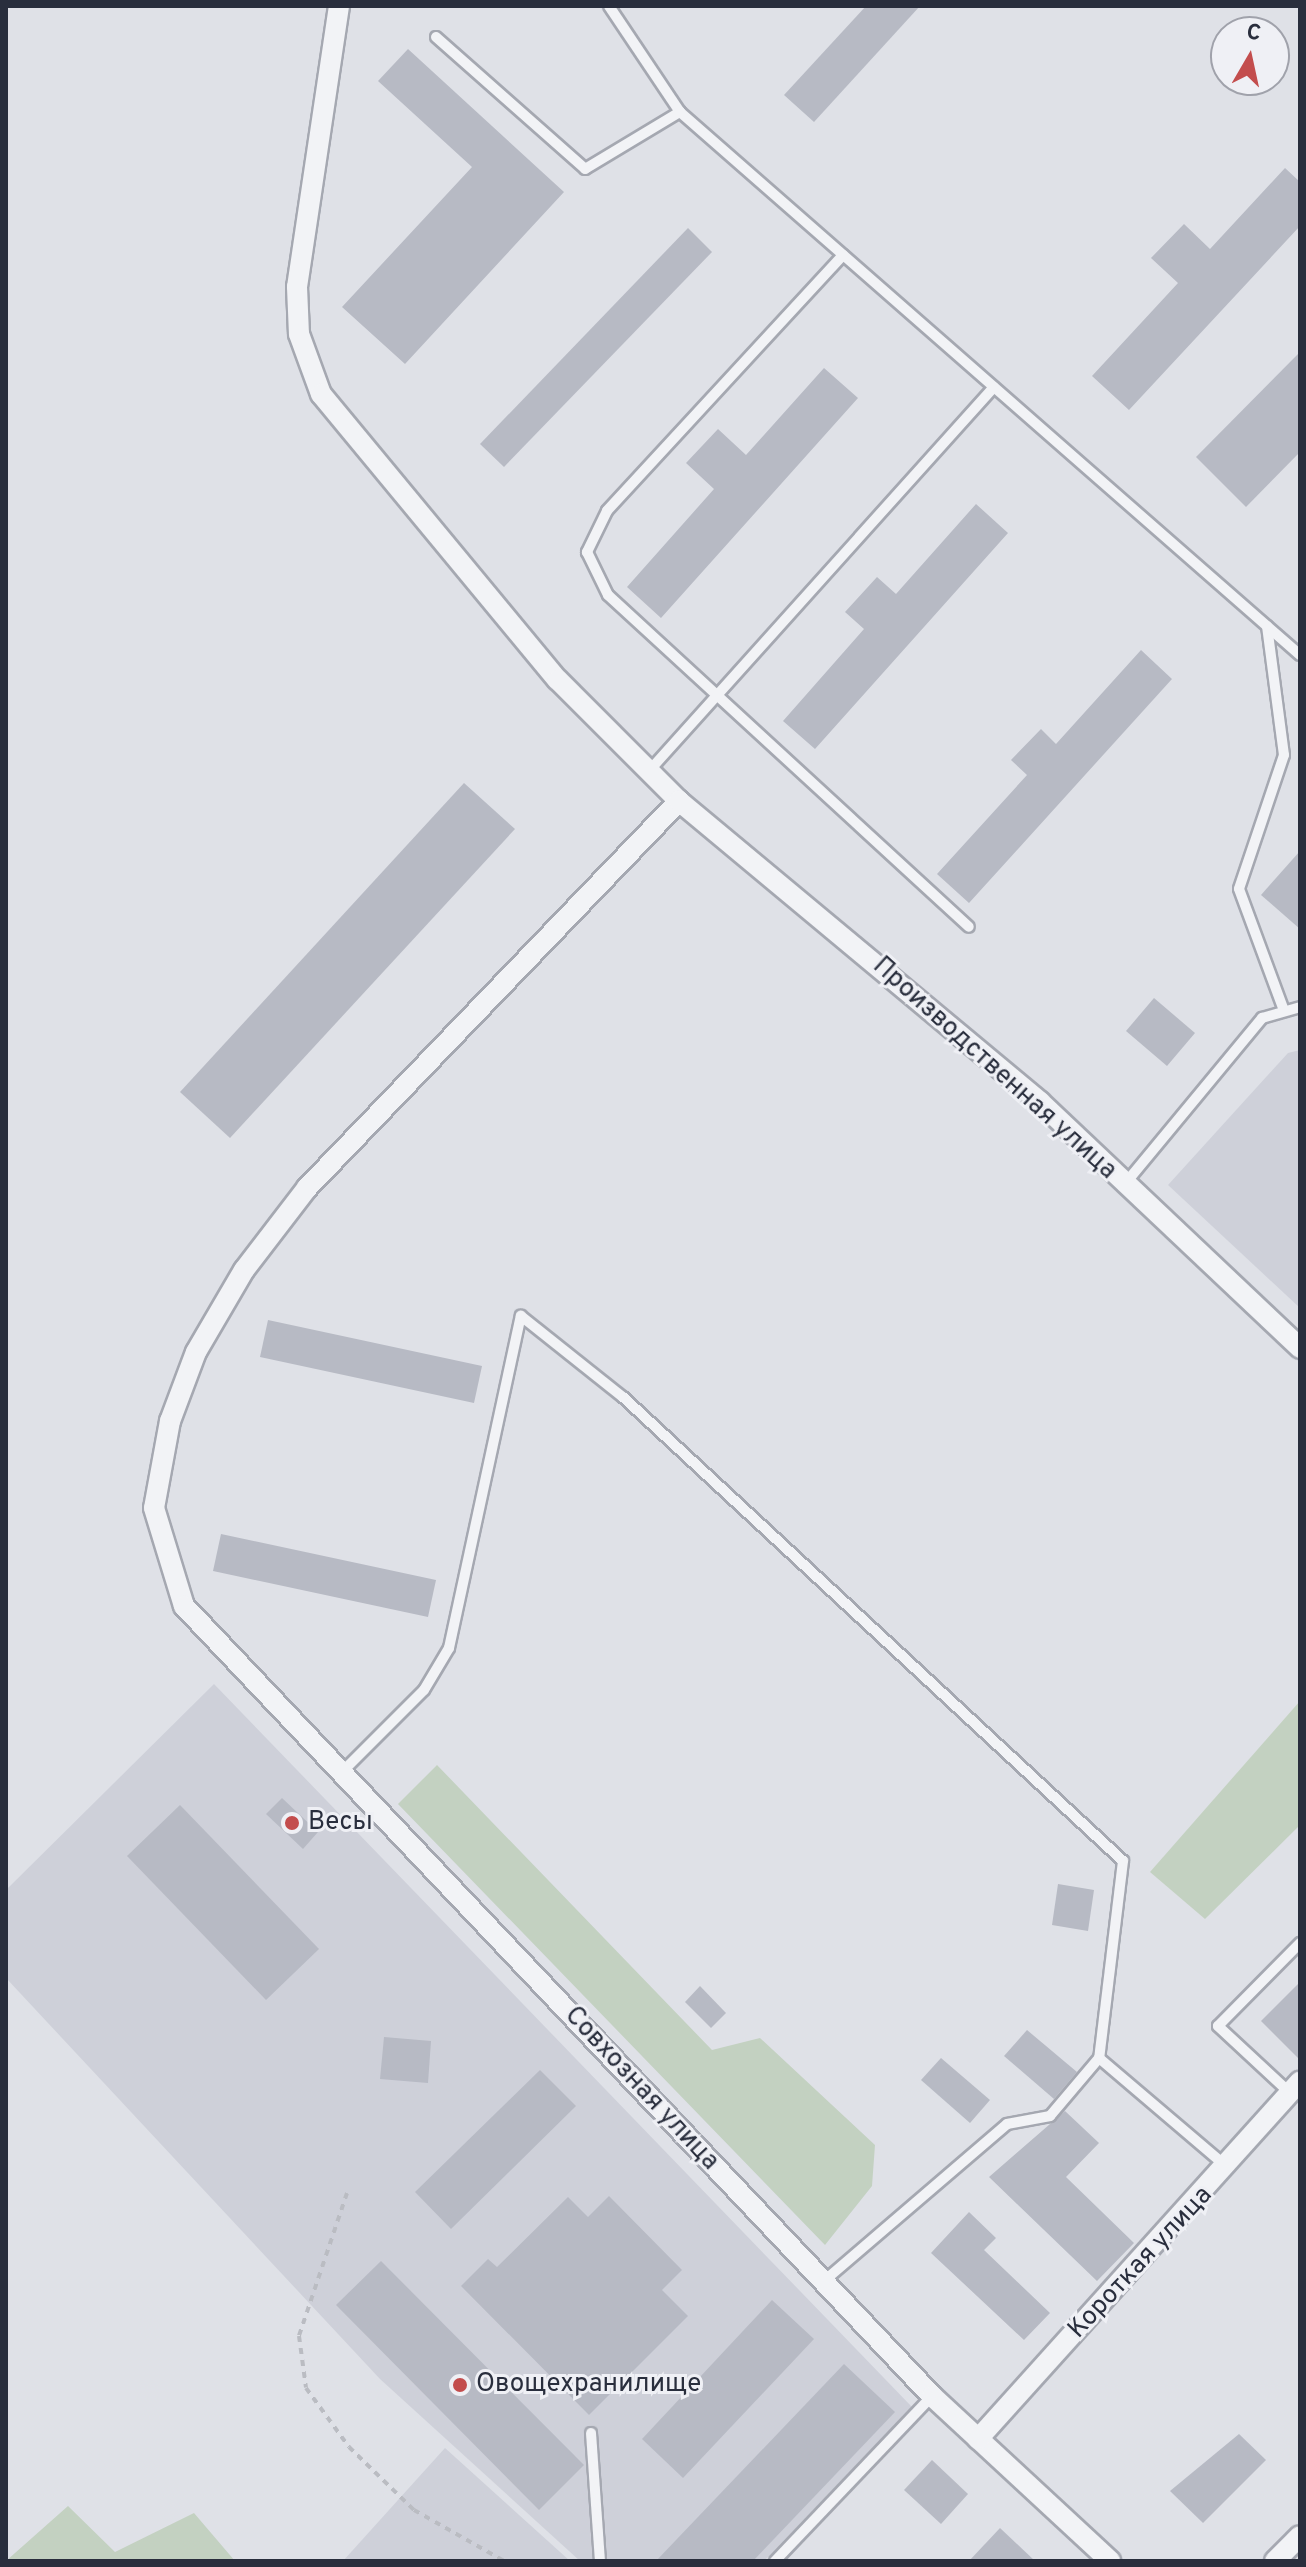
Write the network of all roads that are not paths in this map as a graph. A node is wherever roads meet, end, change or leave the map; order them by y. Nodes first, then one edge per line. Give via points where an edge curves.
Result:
1 (339, 6) edge
2 (609, 6) edge
3 (436, 37) dead end
4 (680, 112) junction
5 (843, 255) junction
6 (994, 387) junction
7 (1267, 626) junction
8 (1300, 655) edge
9 (714, 699) junction
10 (649, 771) junction
11 (679, 801) junction
12 (969, 927) dead end
13 (1300, 1007) edge
14 (1283, 1008) junction
15 (1124, 1185) junction
16 (1300, 1348) edge
17 (341, 1773) junction
18 (1300, 1943) edge
19 (1099, 2058) junction
20 (1294, 2087) edge
21 (1229, 2168) junction
22 (824, 2281) junction
23 (932, 2396) junction
24 (591, 2433) dead end
25 (978, 2439) junction
26 (1300, 2536) edge
27 (600, 2561) edge
28 (775, 2561) edge
29 (1110, 2561) edge
30 (1275, 2561) edge

1 - 10 street, Производственная улица via 297,287 299,334 321,394 558,680
2 - 4 lane
3 - 4 lane via 585,169
4 - 5 lane
5 - 6 lane
5 - 9 lane via 607,511 587,552 608,595
6 - 7 lane
6 - 9 lane
7 - 8 lane
7 - 14 lane via 1284,755 1239,889
9 - 10 lane
9 - 12 lane
10 - 11 street, Производственная улица
11 - 15 street, Производственная улица via 1040,1102
11 - 17 street, Совхозная улица via 307,1188 244,1270 196,1352 154,1508 184,1606
13 - 14 lane
14 - 15 lane via 1262,1018
15 - 16 street, Производственная улица
17 - 19 lane via 424,1690 449,1648 521,1316 623,1397 1123,1861
17 - 22 street, Совхозная улица
18 - 20 lane via 1218,2026
19 - 21 lane
19 - 22 lane via 1050,2116 1007,2124
20 - 21 street, Короткая улица
21 - 25 street, Короткая улица
22 - 23 street, Совхозная улица
23 - 25 street, Совхозная улица
23 - 28 lane
24 - 27 lane
25 - 29 street, Совхозная улица
26 - 30 street

